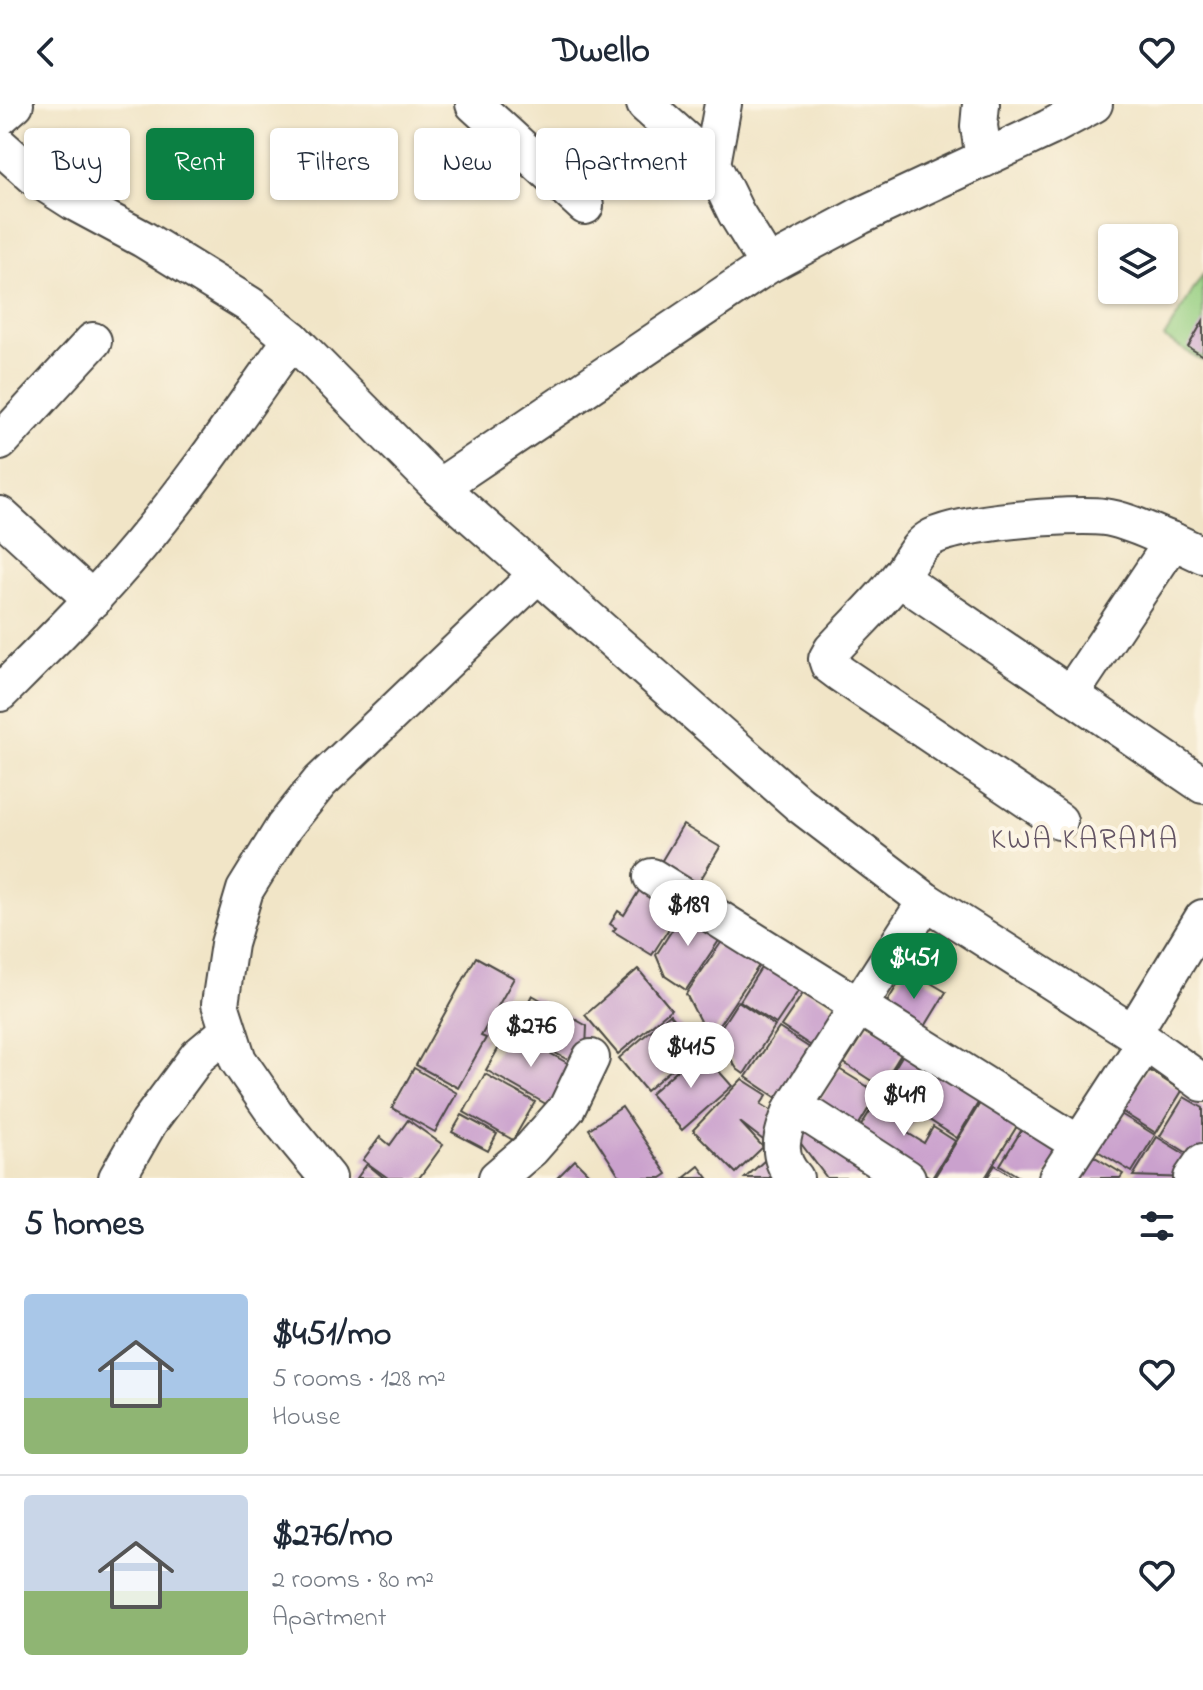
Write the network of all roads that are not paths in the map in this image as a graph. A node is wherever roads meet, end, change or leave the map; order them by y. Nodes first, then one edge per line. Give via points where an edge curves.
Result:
1 (15, 104) edge
2 (474, 104) edge
3 (645, 104) edge
4 (723, 104) edge
5 (981, 104) edge
6 (1094, 104) edge
7 (0, 117) edge
8 (672, 128) edge
9 (0, 146) edge
10 (715, 148) edge
11 (984, 159) junction
12 (715, 170) edge
13 (585, 206) dead end
14 (768, 265) junction
15 (292, 339) junction
16 (93, 341) dead end
17 (0, 442) edge
18 (439, 487) junction
19 (0, 515) edge
20 (1188, 548) edge
21 (538, 574) junction
22 (899, 578) junction
23 (93, 600) junction
24 (0, 693) edge
25 (1070, 695) junction
26 (1203, 785) edge
27 (1059, 821) dead end
28 (652, 877) dead end
29 (926, 901) junction
30 (1203, 918) edge
31 (858, 1008) junction
32 (228, 1031) junction
33 (1139, 1038) junction
34 (591, 1058) dead end
35 (1203, 1083) edge
36 (792, 1109) junction
37 (1079, 1144) junction
38 (1203, 1162) edge
39 (117, 1178) edge
40 (328, 1178) edge
41 (497, 1178) edge
42 (795, 1178) edge
43 (907, 1178) edge
44 (1057, 1178) edge
45 (1192, 1178) edge

1 - 7 street
2 - 13 street
3 - 8 street
4 - 10 street
5 - 11 street
6 - 11 street
9 - 15 street via 48,185 250,305
11 - 14 street
12 - 14 street
14 - 18 street
15 - 18 street
15 - 23 street via 190,482
16 - 17 street
18 - 21 street
19 - 23 street
20 - 22 street via 1107,517 998,522 930,537
20 - 25 street
21 - 29 street via 799,804
21 - 32 street via 320,782 284,827 245,890 229,944 220,1004
22 - 25 street
22 - 27 street via 832,650 829,665
23 - 24 street
25 - 26 street
28 - 31 street
29 - 31 street
29 - 33 street
30 - 33 street
31 - 36 street
31 - 37 street
32 - 39 street via 198,1056 149,1122
32 - 40 street via 238,1060
33 - 35 street
33 - 37 street
34 - 41 street via 567,1108
36 - 42 street via 780,1147
36 - 43 street
37 - 44 street
38 - 45 street

